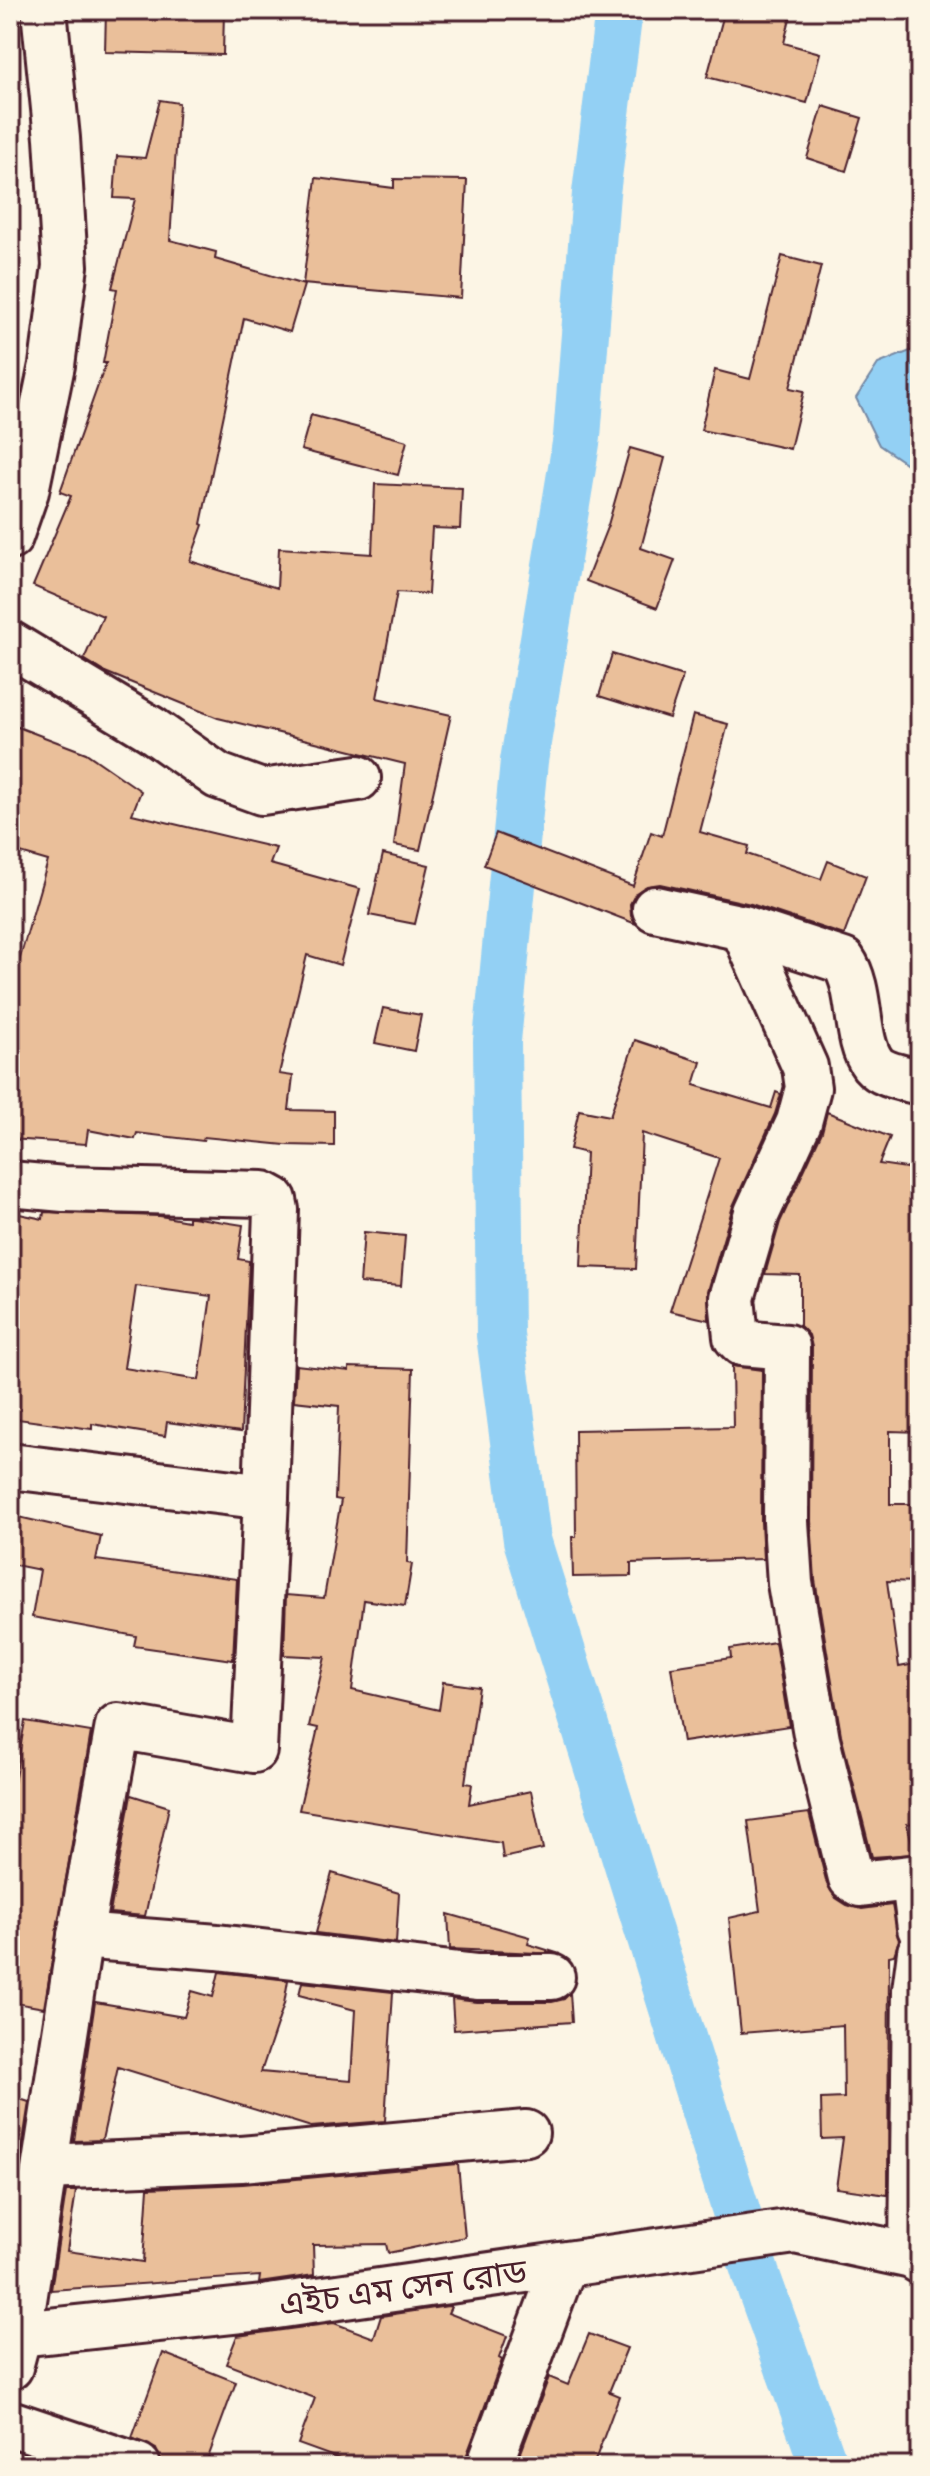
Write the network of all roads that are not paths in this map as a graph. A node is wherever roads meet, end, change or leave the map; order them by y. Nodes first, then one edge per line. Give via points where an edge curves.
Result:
1 (44, 10) edge
2 (10, 537) edge
3 (10, 644) edge
4 (358, 778) dead end
5 (655, 909) dead end
6 (743, 928) junction
7 (920, 1082) edge
8 (10, 1184) edge
9 (10, 1466) edge
10 (266, 1497) junction
11 (920, 1928) edge
12 (80, 1936) junction
13 (920, 1952) edge
14 (552, 1977) dead end
15 (526, 2133) dead end
16 (45, 2167) junction
17 (916, 2258) edge
18 (564, 2265) junction
19 (13, 2345) edge
20 (10, 2423) edge
21 (138, 2466) edge
22 (489, 2466) edge

1 - 2 street via 65,266 52,365 26,491
3 - 4 street via 218,776 262,792
5 - 6 street
6 - 7 street via 843,961 851,973 874,1065
6 - 11 street via 805,1067 808,1088 799,1122 752,1227 732,1298 736,1337 742,1343 787,1347 790,1583 817,1740 851,1878 860,1884 910,1878
8 - 10 street via 263,1194 274,1200
9 - 10 street
10 - 12 street via 254,1750 118,1726
12 - 14 street via 477,1977
12 - 16 street
13 - 17 street via 915,1990
15 - 16 street via 241,2159
16 - 19 street
17 - 18 street, এইচ এম সেন রোড via 795,2231
18 - 19 street, এইচ এম সেন রোড
18 - 22 street
20 - 21 street

